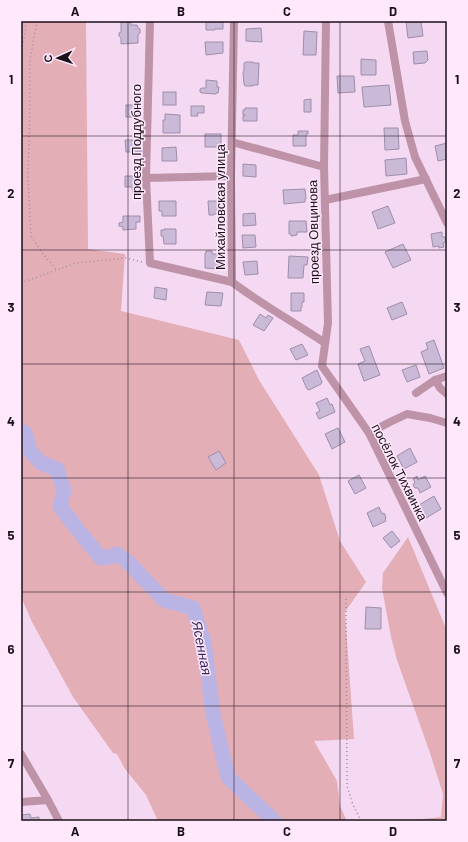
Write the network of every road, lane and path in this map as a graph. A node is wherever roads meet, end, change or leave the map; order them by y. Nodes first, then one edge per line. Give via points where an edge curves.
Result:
1 (26, 21) edge
2 (37, 21) edge
3 (150, 21) edge
4 (234, 21) edge
5 (326, 21) edge
6 (388, 21) edge
7 (21, 50) edge
8 (232, 142) junction
9 (324, 167) junction
10 (231, 176) junction
11 (146, 178) junction
12 (426, 179) junction
13 (325, 200) junction
14 (447, 223) edge
15 (150, 263) junction
16 (57, 270) junction
17 (232, 282) junction
18 (21, 283) edge
19 (325, 343) junction
20 (447, 376) edge
21 (435, 380) junction
22 (416, 393) dead end
23 (447, 394) edge
24 (447, 423) edge
25 (369, 433) junction
26 (447, 593) edge
27 (346, 599) dead end
28 (21, 754) edge
29 (48, 800) junction
30 (21, 802) edge
31 (59, 821) edge
32 (361, 821) edge

1 - 7 path
2 - 16 path via 30,60 28,176 31,236
3 - 11 street, проезд Поддубного
4 - 8 street, Михайловская улица
5 - 9 street
6 - 12 street via 405,121 415,157
8 - 9 street, проезд Овцинова
8 - 10 street, Михайловская улица
9 - 13 street, проезд Овцинова
10 - 11 street
10 - 17 street, Михайловская улица
11 - 15 street, проезд Поддубного
12 - 13 street
12 - 14 street
13 - 19 street, проезд Овцинова via 328,323
15 - 16 path via 126,258 76,263
15 - 17 street
16 - 18 path
17 - 19 street, Михайловская улица
19 - 25 street, посёлок Тихвинка via 322,366
20 - 21 street
21 - 22 street
21 - 23 street
24 - 25 street via 407,414
25 - 26 street, посёлок Тихвинка
27 - 32 path via 347,786
28 - 29 street
29 - 30 street
29 - 31 street

